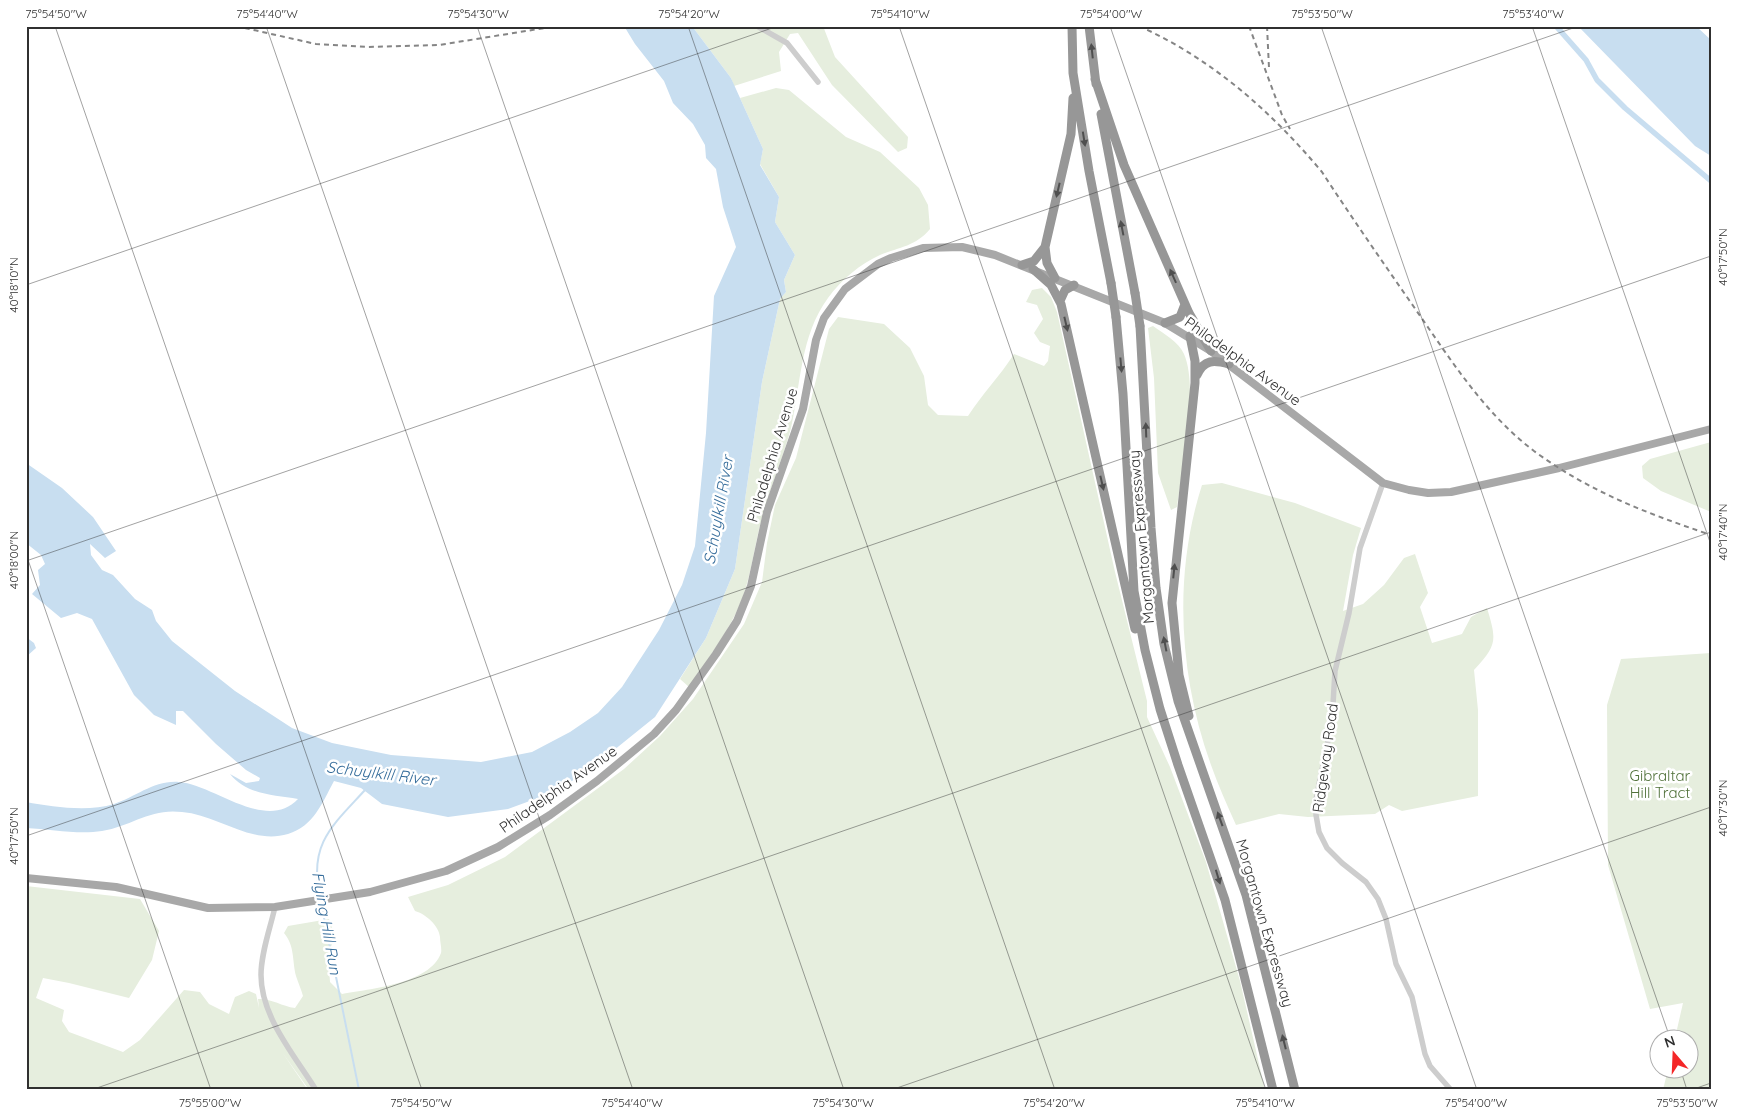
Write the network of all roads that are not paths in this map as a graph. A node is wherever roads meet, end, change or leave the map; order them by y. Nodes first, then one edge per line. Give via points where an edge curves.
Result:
1 (757, 26) edge
2 (1072, 27) edge
3 (1090, 28) edge
4 (1073, 73) junction
5 (1095, 80) junction
6 (818, 82) dead end
7 (1045, 247) junction
8 (1022, 265) junction
9 (1033, 269) junction
10 (1055, 278) junction
11 (1074, 285) junction
12 (1060, 302) junction
13 (1185, 304) junction
14 (1165, 323) junction
15 (1190, 336) junction
16 (1210, 351) junction
17 (1229, 364) junction
18 (1195, 377) junction
19 (1711, 428) edge
20 (1383, 483) junction
21 (1199, 757) junction
22 (1178, 765) junction
23 (26, 878) edge
24 (275, 907) junction
25 (316, 1090) edge
26 (1273, 1090) edge
27 (1295, 1090) edge
28 (1451, 1090) edge

1 - 6 street via 787,43
2 - 4 highway, Morgantown Expressway
5 -> 3 highway, Morgantown Expressway
4 -> 7 highway via 1072,126
4 -> 22 highway, Morgantown Expressway, bridge via 1112,283 1123,394 1134,591 1147,658
13 -> 5 highway via 1124,164
21 -> 5 highway, Morgantown Expressway, bridge via 1178,701 1164,644 1156,588 1140,326
7 - 8 highway via 1034,261
7 - 10 highway via 1047,263
8 - 9 main road, Philadelphia Avenue
8 - 24 main road, Philadelphia Avenue via 962,246 923,248 878,264 845,289 828,310 820,328 803,409 767,512 744,604 716,654 676,710 654,734 597,781 498,848 446,871 338,898
9 - 10 main road, Philadelphia Avenue
9 - 12 highway via 1051,286
10 - 11 main road, Philadelphia Avenue
11 - 12 highway via 1064,290
11 - 14 main road, Philadelphia Avenue
12 -> 22 highway via 1150,690
13 - 14 highway via 1180,317
13 - 16 highway
14 - 15 main road, Philadelphia Avenue
15 - 16 main road, Philadelphia Avenue
15 - 18 highway
16 - 17 main road, Philadelphia Avenue
17 - 18 highway via 1216,360 1207,362
17 - 20 main road, Philadelphia Avenue
21 -> 18 highway via 1178,675 1172,603
19 - 20 main road, Philadelphia Avenue via 1559,468 1451,492 1428,493
20 - 28 street, Ridgeway Road via 1363,539 1334,671 1332,721 1316,799 1316,815 1319,832 1328,848 1366,882 1378,898 1396,964 1412,998 1425,1054 1430,1066
27 -> 21 highway, Morgantown Expressway via 1244,886
22 -> 26 highway, Morgantown Expressway via 1225,900
23 - 24 main road, Philadelphia Avenue via 116,887 208,908
24 - 25 street via 262,961 263,991 283,1037

